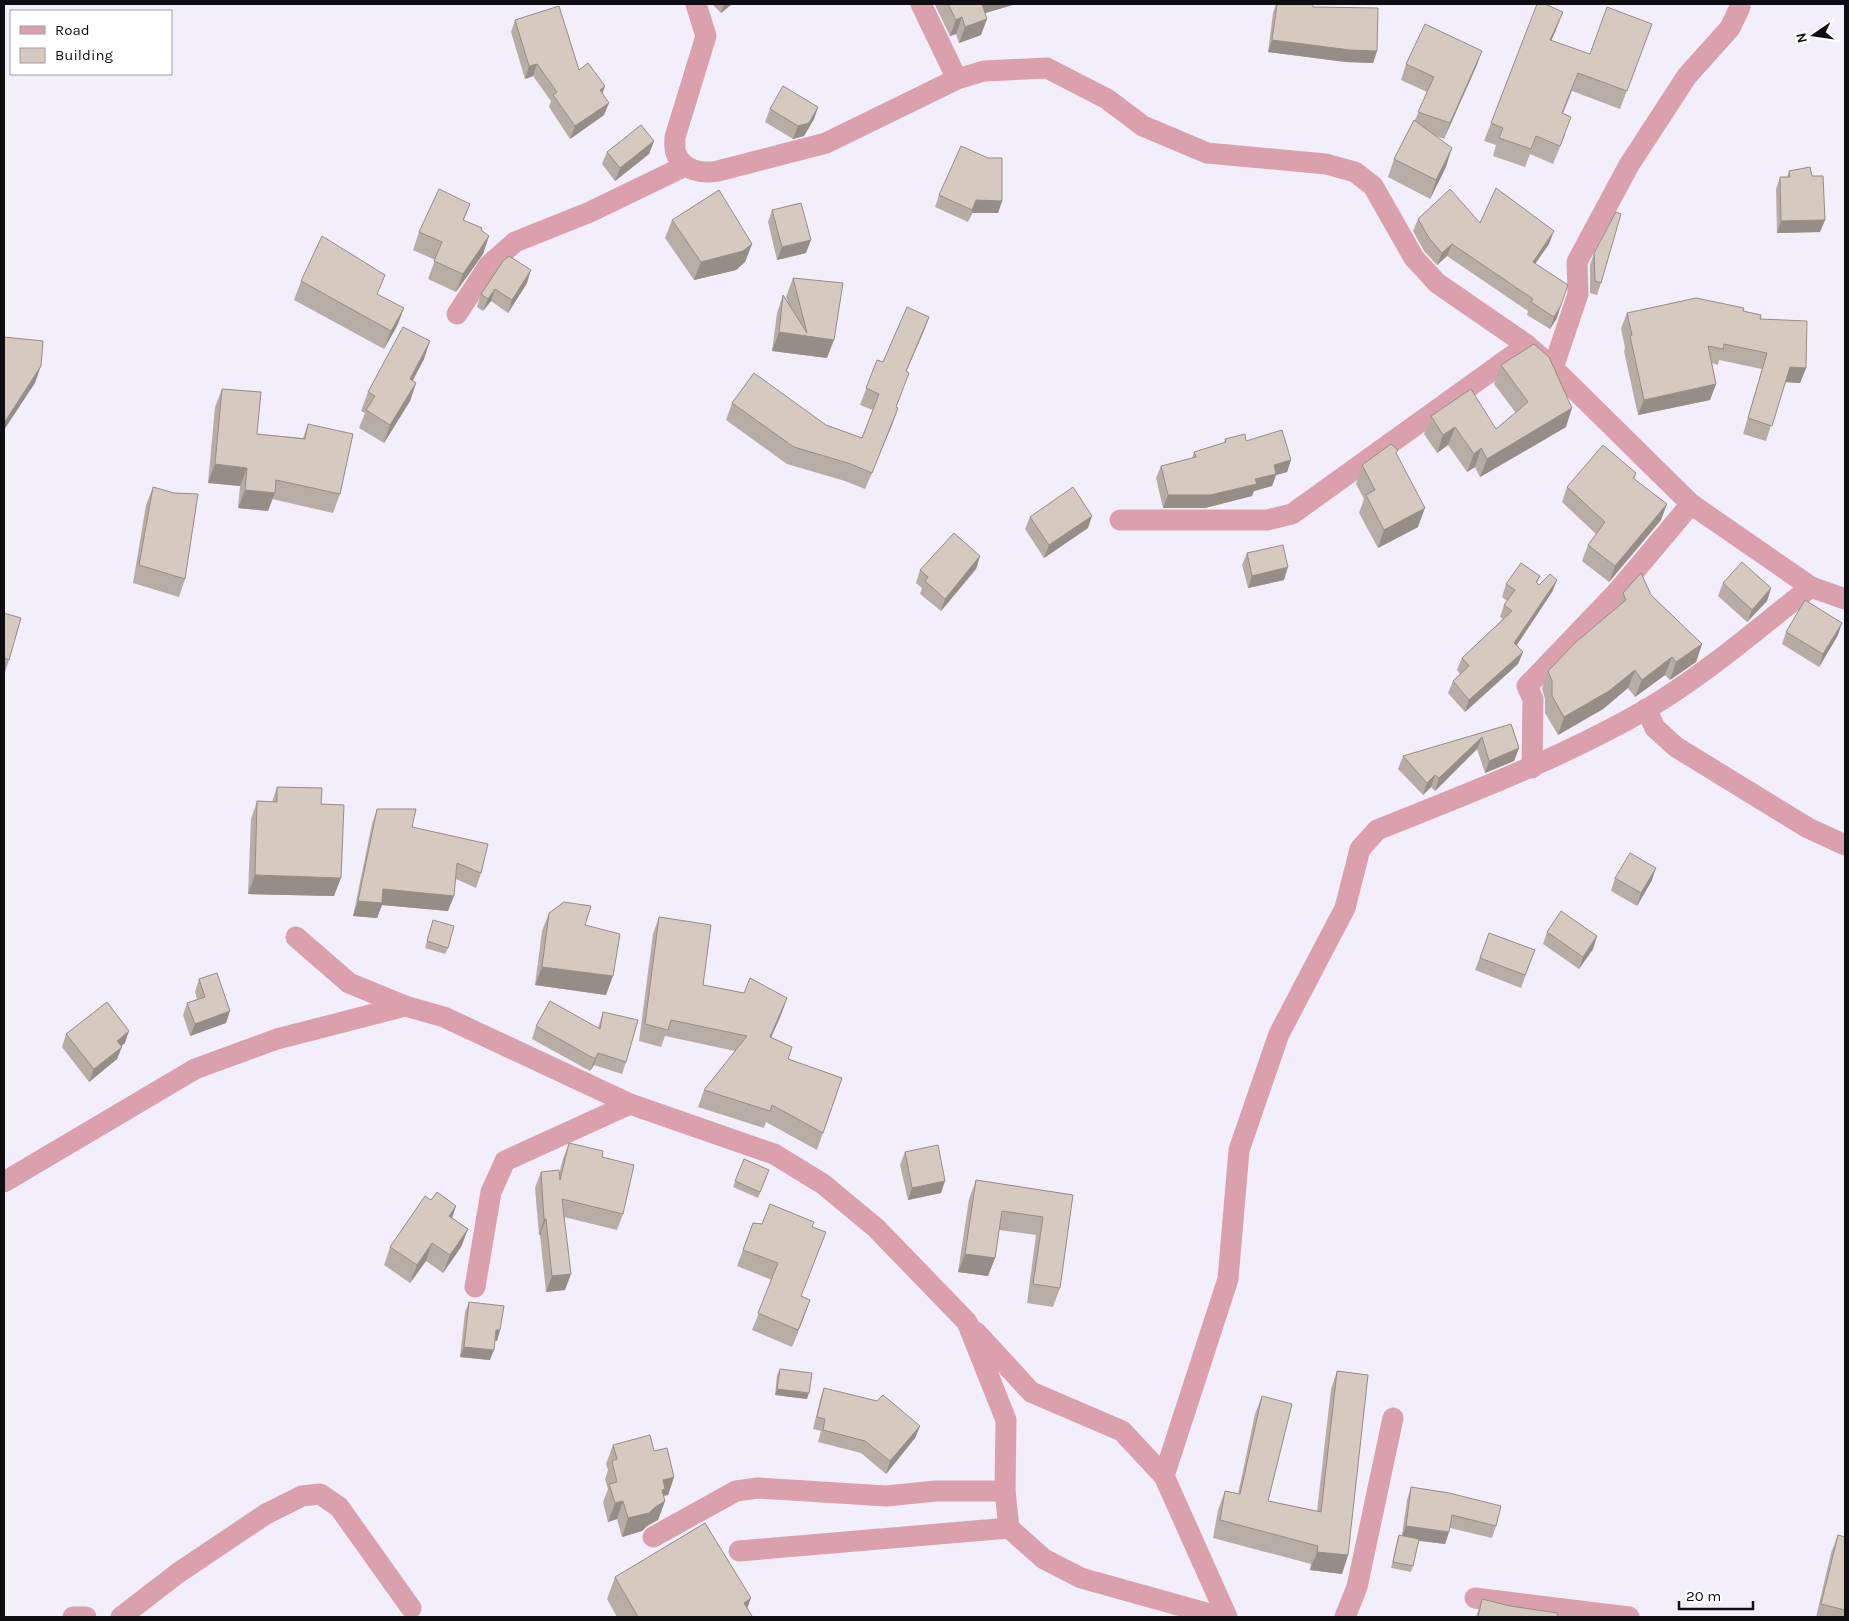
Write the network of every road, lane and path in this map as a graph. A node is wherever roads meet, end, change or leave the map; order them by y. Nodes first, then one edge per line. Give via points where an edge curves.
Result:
1 (696, 4) edge
2 (921, 4) edge
3 (1740, 4) edge
4 (957, 79) junction
5 (685, 166) junction
6 (456, 314) dead end
7 (1527, 345) junction
8 (1552, 368) junction
9 (1691, 504) junction
10 (1120, 520) dead end
11 (1811, 587) junction
12 (1845, 599) edge
13 (1646, 709) junction
14 (1532, 768) junction
15 (1845, 845) edge
16 (296, 937) dead end
17 (405, 1006) junction
18 (630, 1104) junction
19 (4, 1182) edge
20 (475, 1287) dead end
21 (967, 1322) junction
22 (1393, 1418) dead end
23 (1164, 1476) junction
24 (1005, 1491) junction
25 (1009, 1528) junction
26 (653, 1537) dead end
27 (739, 1551) dead end
28 (1475, 1598) dead end
29 (411, 1608) dead end
30 (73, 1617) edge
31 (86, 1617) edge
32 (121, 1617) edge
33 (1221, 1617) edge
34 (1227, 1617) edge
35 (1346, 1617) edge
36 (1629, 1617) edge

1 - 5 street via 706,36 674,137 676,154
2 - 4 street
3 - 8 street via 1730,28 1687,76 1629,164 1577,262 1578,294
4 - 5 street via 826,143 718,171 704,173
4 - 7 street via 984,71 1047,68 1107,99 1143,126 1207,153 1326,164 1355,172 1373,186 1414,258 1436,283
5 - 6 street via 590,212 515,242 489,265
7 - 8 street
7 - 10 street via 1292,514 1267,520
8 - 9 street
9 - 11 street
9 - 14 street via 1617,592 1527,686 1533,699
11 - 12 street
11 - 13 street via 1702,673
13 - 14 street
13 - 15 street via 1655,728 1676,747 1808,828
14 - 23 street via 1378,830 1360,849 1345,908 1279,1034 1240,1150 1228,1279
16 - 17 street via 349,983
17 - 18 street via 444,1017
17 - 19 street via 277,1039 195,1068
18 - 20 street via 505,1161 491,1192
18 - 21 street via 774,1154 823,1184 876,1228
21 - 23 street via 1031,1392 1122,1431
21 - 24 street via 1006,1420
22 - 35 street via 1357,1587
23 - 34 street
24 - 25 street
24 - 26 street via 936,1491 886,1496 758,1488 736,1491
25 - 27 street
25 - 33 street via 1044,1560 1081,1578
28 - 36 street
29 - 32 street via 339,1507 320,1494 302,1496 266,1514 178,1573
30 - 31 street

